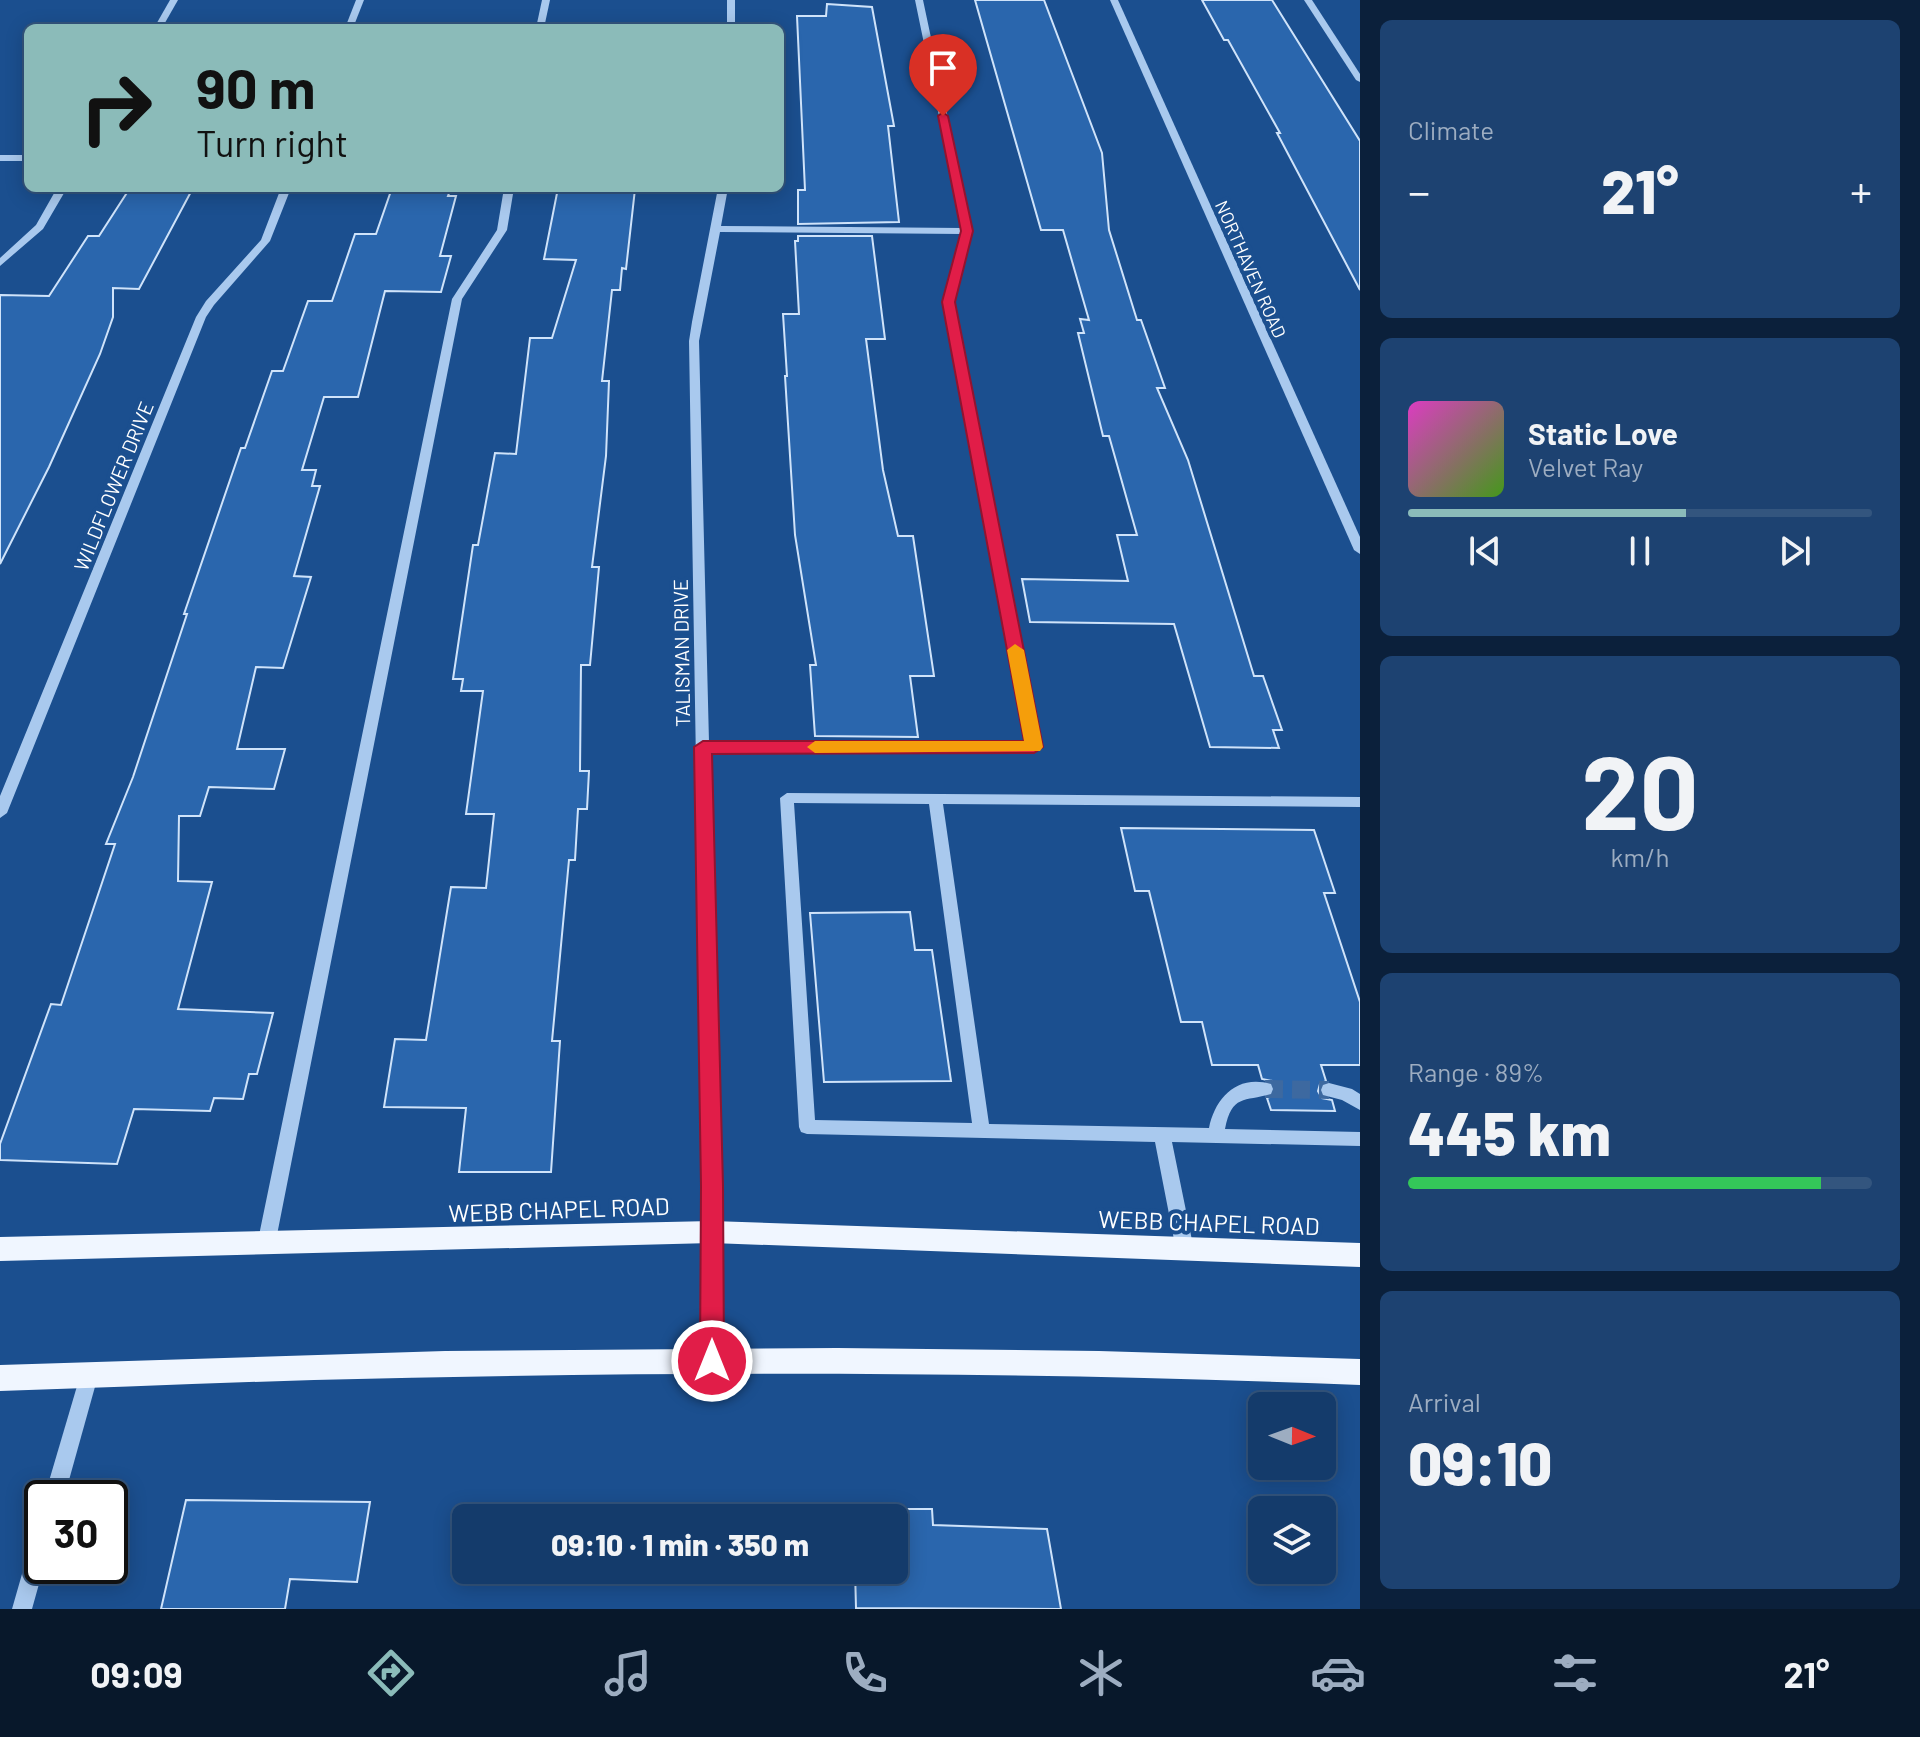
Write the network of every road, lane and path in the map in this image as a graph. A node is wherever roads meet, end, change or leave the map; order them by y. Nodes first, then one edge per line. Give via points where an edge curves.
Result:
1 (174, 0) edge
2 (360, 0) edge
3 (546, 0) edge
4 (731, 0) edge
5 (919, 0) edge
6 (1114, 0) edge
7 (1308, 0) edge
8 (160, 24) edge
9 (351, 24) edge
10 (541, 24) edge
11 (731, 24) edge
12 (1360, 80) edge
13 (0, 158) edge
14 (24, 158) edge
15 (60, 192) edge
16 (284, 192) edge
17 (508, 192) edge
18 (723, 192) edge
19 (718, 229) junction
20 (967, 231) junction
21 (0, 263) edge
22 (1360, 550) edge
23 (703, 747) junction
24 (935, 799) junction
25 (1360, 802) edge
26 (0, 813) edge
27 (1265, 1089) tunnel mouth
28 (1329, 1090) tunnel mouth
29 (1360, 1103) edge
30 (981, 1129) junction
31 (1162, 1133) junction
32 (1216, 1135) junction
33 (1360, 1139) edge
34 (712, 1232) junction
35 (266, 1245) junction
36 (0, 1249) edge
37 (1185, 1250) junction
38 (1360, 1255) edge
39 (712, 1361) junction
40 (1360, 1372) edge
41 (89, 1376) junction
42 (0, 1378) edge
43 (59, 1480) edge
44 (29, 1584) edge
45 (22, 1609) edge

1 - 8 street
2 - 9 street
3 - 10 street
4 - 11 street
5 - 20 street
6 - 22 street, NORTHAVEN ROAD
7 - 12 street
13 - 14 street
15 - 21 street via 40,227
16 - 26 street, WILDFLOWER DRIVE via 265,241 201,317
17 - 35 street via 502,230 457,299
18 - 19 street, TALISMAN DRIVE
19 - 20 street
19 - 23 street, TALISMAN DRIVE via 694,341
20 - 23 street via 949,302 1034,747
23 - 34 street, TALISMAN DRIVE
24 - 25 street
24 - 30 street
24 - 30 street via 787,798 807,1127
27 - 32 street via 1241,1090 1225,1101
28 - 29 street
30 - 31 street
31 - 32 street
31 - 37 street
32 - 33 street
34 - 35 main road, WEBB CHAPEL ROAD
34 - 37 main road, WEBB CHAPEL ROAD
34 - 39 street, TALISMAN DRIVE
35 - 36 main road, WEBB CHAPEL ROAD
37 - 38 main road, WEBB CHAPEL ROAD
39 - 40 main road
39 - 41 main road
41 - 42 main road
41 - 43 street
44 - 45 street

